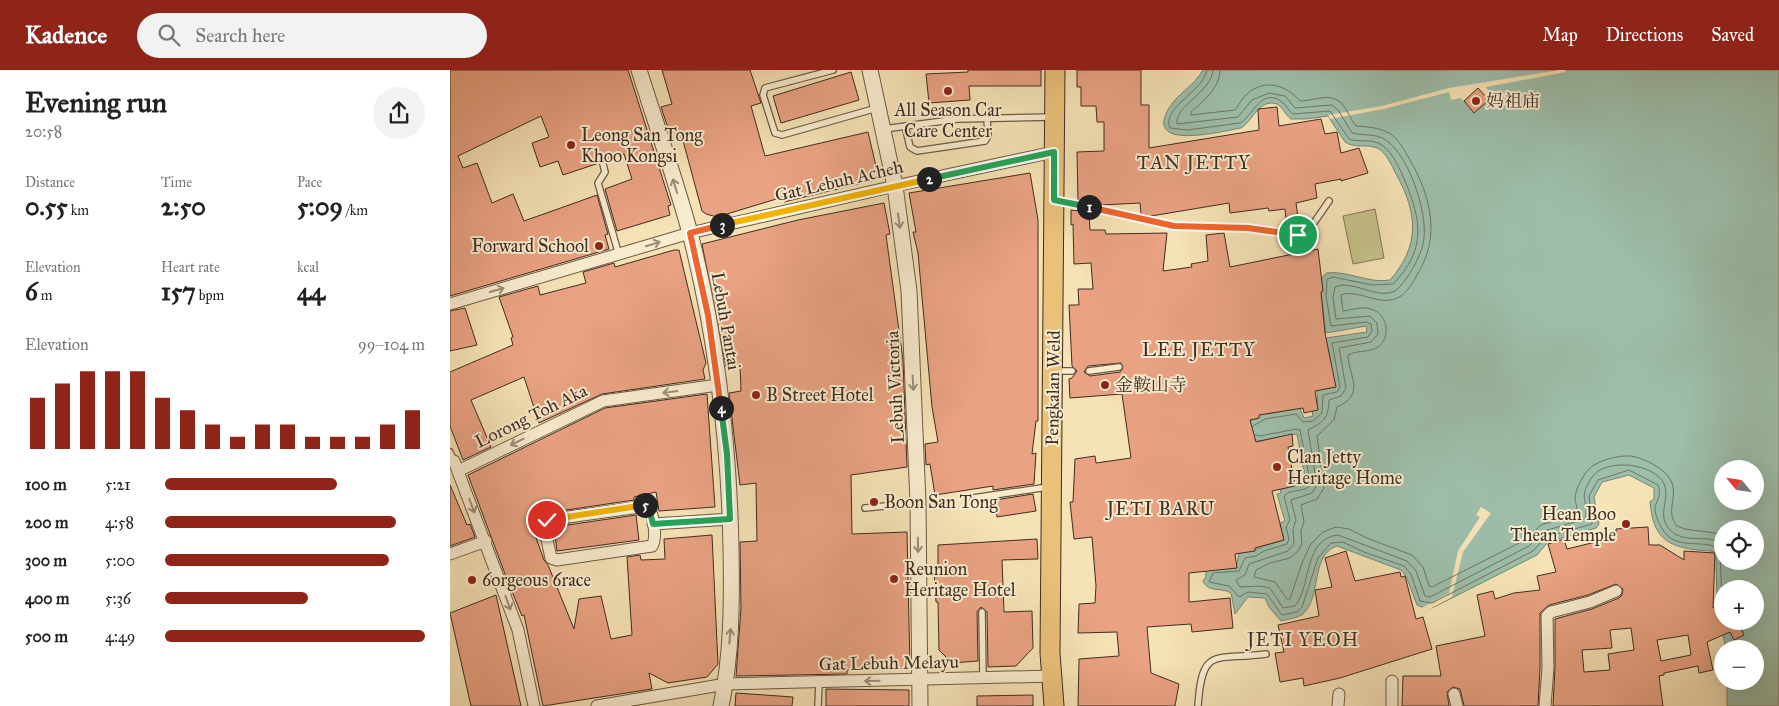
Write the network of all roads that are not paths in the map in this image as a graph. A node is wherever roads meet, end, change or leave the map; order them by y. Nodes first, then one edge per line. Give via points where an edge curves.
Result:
1 (639, 70) edge
2 (833, 70) edge
3 (870, 70) edge
4 (1055, 70) edge
5 (877, 108) junction
6 (1055, 117) junction
7 (987, 118) junction
8 (905, 126) junction
9 (882, 130) junction
10 (1054, 152) junction
11 (603, 164) dead end
12 (895, 186) junction
13 (1054, 200) junction
14 (1329, 201) dead end
15 (690, 233) junction
16 (619, 255) junction
17 (450, 304) edge
18 (1119, 367) dead end
19 (1089, 371) dead end
20 (718, 385) junction
21 (453, 462) edge
22 (1052, 487) junction
23 (973, 498) dead end
24 (918, 503) junction
25 (865, 508) dead end
26 (730, 519) junction
27 (653, 524) junction
28 (486, 541) junction
29 (450, 554) edge
30 (1616, 591) dead end
31 (982, 612) dead end
32 (1266, 654) dead end
33 (1053, 676) junction
34 (982, 678) junction
35 (921, 679) junction
36 (1392, 681) dead end
37 (819, 682) junction
38 (726, 684) junction
39 (1454, 694) dead end
40 (534, 706) edge
41 (597, 706) edge
42 (721, 706) edge
43 (818, 706) edge
44 (920, 706) edge
45 (1054, 706) edge
46 (1198, 706) edge
47 (1392, 706) edge
48 (1457, 706) edge
49 (1546, 706) edge

15 -> 1 street, Lebuh Pantai
2 - 5 lane via 765,88 763,95 776,133 782,135
3 - 5 street, Lebuh Victoria
4 - 6 main road, Pengkalan Weld
5 - 9 street, Lebuh Victoria
6 - 7 lane
6 - 10 main road, Pengkalan Weld
7 - 8 lane
7 - 8 lane via 988,139 982,143 917,151 911,149
8 - 9 lane
9 - 12 street, Lebuh Victoria
10 - 12 street, Gat Lebuh Acheh
10 - 13 main road, Pengkalan Weld
11 - 16 lane via 605,172 598,183
12 - 15 street, Gat Lebuh Acheh
12 -> 24 street, Lebuh Victoria via 909,291
13 - 14 lane via 1174,226 1248,228 1298,235 1308,230
13 - 22 main road, Pengkalan Weld via 1063,371
16 -> 15 street, Gat Lebuh Acheh
15 - 20 street, Lebuh Pantai via 708,315
17 -> 16 street, Gat Lebuh Acheh
18 - 19 lane
20 -> 21 street, Lorong Toh Aka via 603,401
20 - 26 street, Lebuh Pantai via 727,454
21 -> 28 street, Lorong Toh Aka
22 - 23 lane
22 - 33 main road, Pengkalan Weld via 1050,653
24 - 25 lane
24 -> 35 street, Lebuh Victoria
26 - 27 street
38 -> 26 street, Lebuh Pantai via 731,628
27 - 27 street via 655,540 652,546 557,560 550,555 544,526 550,518 643,505 649,508
28 - 29 street
28 -> 40 street, Lorong Toh Aka via 518,630
30 - 49 street via 1547,616
31 - 34 lane
32 - 46 lane via 1218,658 1208,663 1202,673
33 - 34 street, Gat Lebuh Melayu
33 - 45 main road, Pengkalan Weld
34 - 35 street, Gat Lebuh Melayu
35 -> 37 street, Gat Lebuh Melayu
35 - 44 street, Lebuh Victoria
36 - 47 street
37 - 38 street, Gat Lebuh Melayu
37 - 43 lane
38 - 41 street, Gat Lebuh Melayu
38 - 42 street, Lebuh Pantai
39 - 48 street

